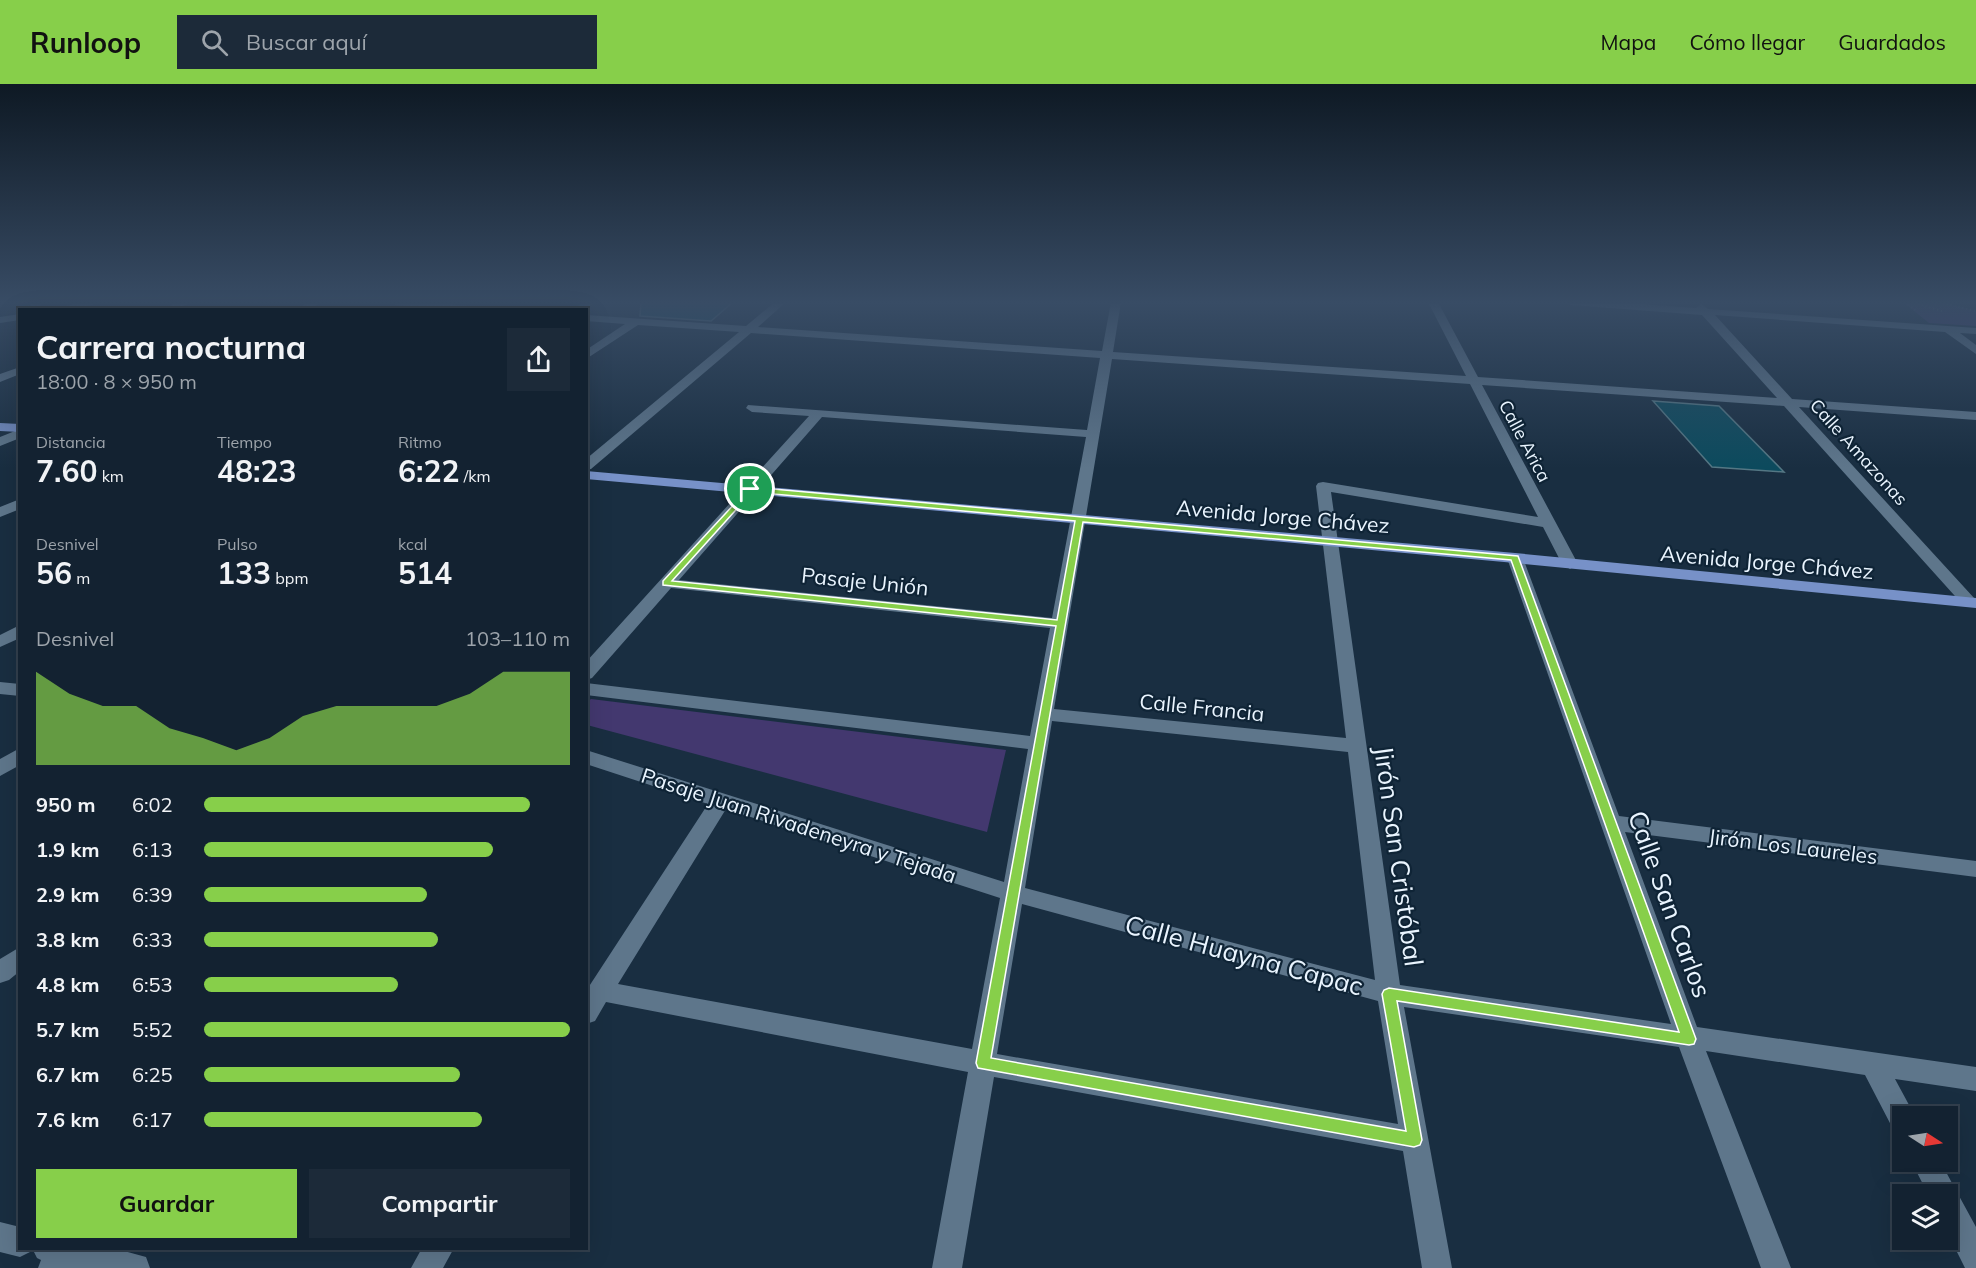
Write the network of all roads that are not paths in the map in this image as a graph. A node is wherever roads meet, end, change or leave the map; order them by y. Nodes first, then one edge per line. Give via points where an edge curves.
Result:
1 (715, 357) edge
2 (1106, 357) edge
3 (1151, 357) edge
4 (1461, 357) edge
5 (1749, 357) edge
6 (18, 371) edge
7 (0, 378) edge
8 (1473, 381) junction
9 (1790, 402) junction
10 (752, 408) dead end
11 (819, 413) junction
12 (1976, 416) edge
13 (0, 427) edge
14 (18, 428) edge
15 (18, 434) edge
16 (1094, 434) junction
17 (0, 442) edge
18 (588, 464) edge
19 (588, 475) edge
20 (750, 489) junction
21 (18, 504) edge
22 (0, 513) edge
23 (1079, 519) junction
24 (1548, 523) junction
25 (1329, 541) junction
26 (1515, 558) junction
27 (1570, 564) junction
28 (666, 583) junction
29 (1972, 602) edge
30 (1061, 624) junction
31 (18, 631) edge
32 (0, 642) edge
33 (588, 672) edge
34 (0, 688) edge
35 (18, 690) edge
36 (588, 690) edge
37 (1044, 714) junction
38 (1039, 744) junction
39 (1356, 746) junction
40 (18, 756) edge
41 (588, 758) edge
42 (0, 769) edge
43 (721, 800) junction
44 (1611, 823) junction
45 (1976, 869) edge
46 (1012, 893) junction
47 (18, 959) edge
48 (0, 973) edge
49 (601, 991) junction
50 (1389, 994) junction
51 (588, 1010) edge
52 (1689, 1039) junction
53 (983, 1063) junction
54 (1874, 1065) junction
55 (1976, 1079) edge
56 (1896, 1106) edge
57 (1414, 1140) junction
58 (1958, 1223) edge
59 (0, 1237) edge
60 (18, 1242) edge
61 (438, 1250) edge
62 (59, 1254) edge
63 (1976, 1257) edge
64 (135, 1268) edge
65 (426, 1268) edge
66 (947, 1268) edge
67 (1437, 1268) edge
68 (1776, 1268) edge

1 - 18 street
2 - 16 street
3 - 8 street
4 - 8 street, Calle Arica
5 - 9 street, Calle Amazonas
6 - 7 street
8 - 9 street
8 - 24 street, Calle Arica
9 - 12 street
9 - 29 street, Calle Amazonas
10 - 11 street
11 - 16 street
11 - 20 street
13 - 14 main road
15 - 17 street
16 - 23 street
19 - 20 main road, Avenida Jorge Chávez
20 - 23 main road, Avenida Jorge Chávez
20 - 28 street
21 - 22 street
23 - 25 main road, Avenida Jorge Chávez
23 - 30 street
24 - 25 street, Jirón San Cristóbal via 1323,486
24 - 27 street, Calle Arica
25 - 26 main road, Avenida Jorge Chávez
25 - 39 street, Jirón San Cristóbal
26 - 27 main road, Avenida Jorge Chávez
26 - 44 street, Calle San Carlos
27 - 29 main road, Avenida Jorge Chávez
28 - 30 street, Pasaje Unión
28 - 33 street
30 - 37 street
31 - 32 street
34 - 35 street
36 - 38 street
37 - 38 street
37 - 39 street, Calle Francia
38 - 46 street
39 - 50 street, Jirón San Cristóbal
40 - 42 street
41 - 43 street, Pasaje Juan Rivadeneyra y Tejada
43 - 46 street, Pasaje Juan Rivadeneyra y Tejada
43 - 49 street
44 - 45 street, Jirón Los Laureles
44 - 52 street, Calle San Carlos
46 - 50 street, Calle Huayna Capac
46 - 53 street
47 - 48 street
49 - 51 street
49 - 53 street
50 - 52 street, Calle Huayna Capac
50 - 57 street, Jirón San Cristóbal
52 - 54 street, Calle Huayna Capac
52 - 68 street, Calle San Carlos
53 - 57 street
53 - 66 street
54 - 55 street, Calle Huayna Capac
54 - 56 street
57 - 67 street, Jirón San Cristóbal
58 - 63 street
59 - 60 street
61 - 65 street
62 - 64 street

